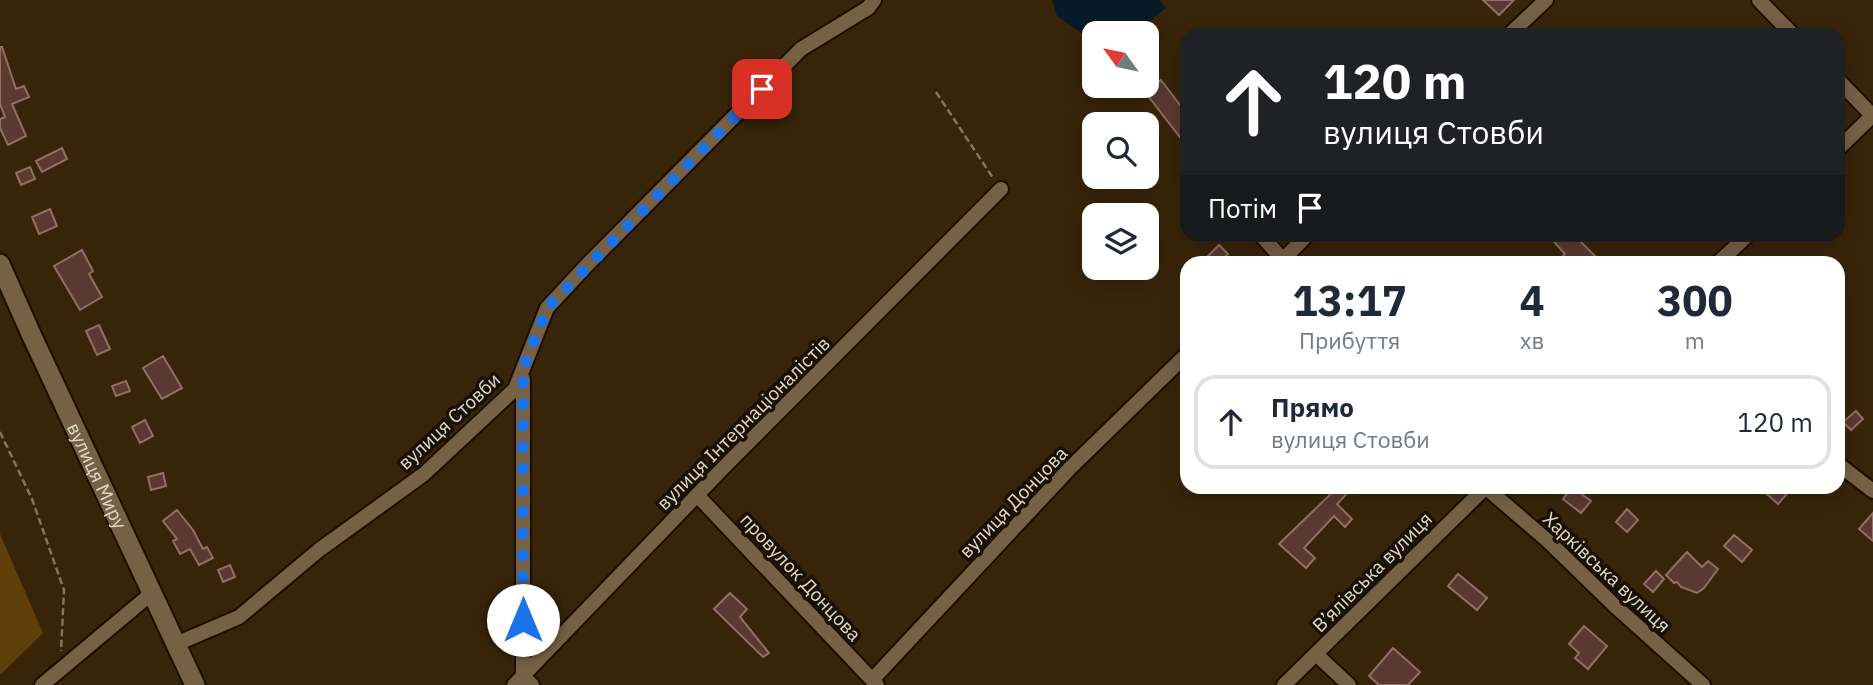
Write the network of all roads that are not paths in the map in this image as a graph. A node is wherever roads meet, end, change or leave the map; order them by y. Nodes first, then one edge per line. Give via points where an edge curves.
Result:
1 (874, 0) edge
2 (1546, 0) edge
3 (1759, 0) edge
4 (1516, 28) edge
5 (1787, 28) edge
6 (1845, 87) edge
7 (1872, 115) edge
8 (1845, 142) edge
9 (1001, 189) road end
10 (1267, 242) edge
11 (1301, 242) edge
12 (1740, 242) edge
13 (1278, 256) edge
14 (1288, 256) edge
15 (1725, 256) edge
16 (0, 264) edge
17 (1180, 361) edge
18 (523, 369) junction
19 (1845, 469) edge
20 (1873, 491) edge
21 (1478, 494) edge
22 (1493, 494) edge
23 (697, 495) junction
24 (152, 593) junction
25 (176, 644) junction
26 (1316, 654) junction
27 (523, 682) edge
28 (874, 682) edge
29 (44, 683) edge
30 (195, 685) edge
31 (1284, 685) edge
32 (1349, 685) edge
33 (1703, 685) edge

1 - 18 street, вулиця Стовби via 801,49 586,266 547,308
2 - 4 street
3 - 5 street
6 - 7 street
7 - 8 street
9 - 23 street, вулиця Інтернаціоналістів
10 - 13 street
11 - 14 street
12 - 15 street
16 - 24 street, вулиця Миру
17 - 28 street, вулиця Донцова via 1070,468
18 - 25 street, вулиця Стовби via 515,389 424,474 319,550 239,617
18 - 27 street
19 - 20 street
21 - 26 street, В’ялівська вулиця
22 - 33 street, Харківська вулиця
23 - 27 street, вулиця Інтернаціоналістів
23 - 28 street, провулок Донцова
24 - 25 street, вулиця Миру
24 - 29 street
25 - 30 street, вулиця Миру
26 - 31 street, В’ялівська вулиця
26 - 32 street

